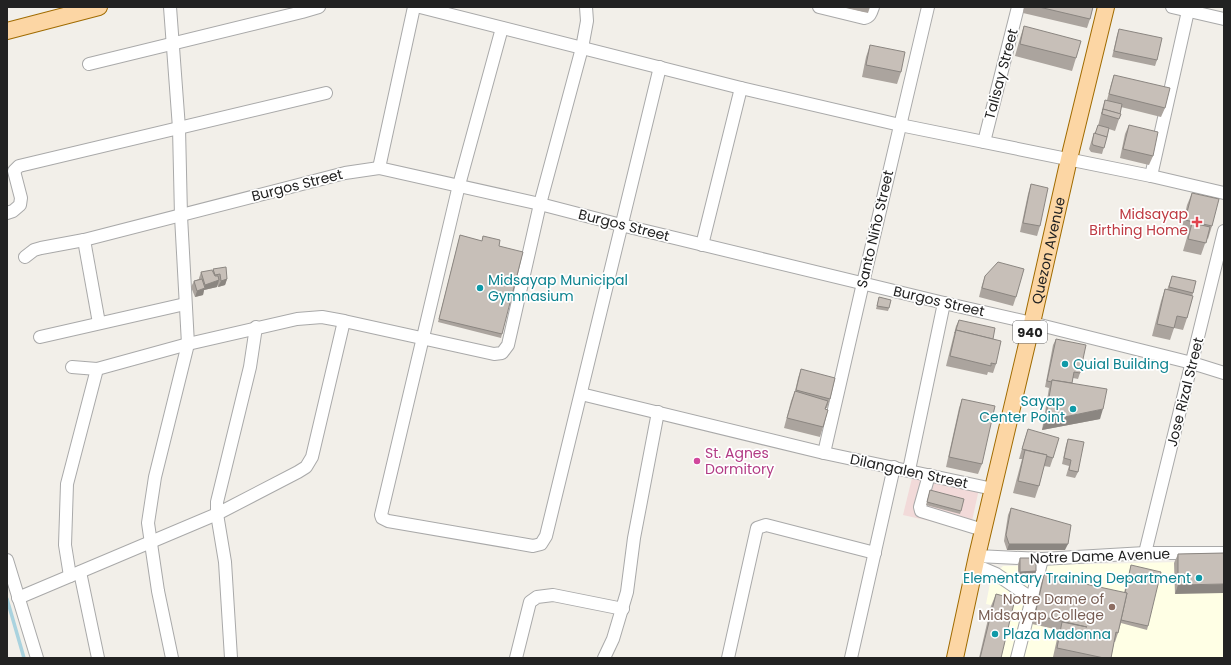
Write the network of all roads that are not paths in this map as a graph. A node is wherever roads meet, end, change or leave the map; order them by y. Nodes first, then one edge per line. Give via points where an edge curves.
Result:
1 (99, 7) edge
2 (170, 7) edge
3 (319, 7) edge
4 (414, 7) edge
5 (420, 7) edge
6 (586, 7) edge
7 (819, 7) edge
8 (873, 7) edge
9 (928, 7) edge
10 (1018, 7) edge
11 (1106, 7) edge
12 (1172, 7) edge
13 (1188, 11) junction
14 (1224, 19) edge
15 (502, 28) junction
16 (7, 31) edge
17 (172, 44) junction
18 (582, 48) junction
19 (89, 64) dead end
20 (660, 67) junction
21 (741, 88) junction
22 (326, 93) dead end
23 (900, 125) junction
24 (179, 128) junction
25 (984, 142) junction
26 (1069, 159) junction
27 (379, 168) junction
28 (1151, 176) junction
29 (459, 185) junction
30 (1224, 192) edge
31 (540, 204) junction
32 (7, 213) edge
33 (181, 216) junction
34 (621, 225) junction
35 (1224, 231) edge
36 (84, 240) junction
37 (702, 245) junction
38 (25, 257) dead end
39 (863, 283) junction
40 (944, 303) junction
41 (185, 304) junction
42 (344, 321) junction
43 (99, 323) junction
44 (1032, 323) junction
45 (256, 327) junction
46 (40, 337) dead end
47 (423, 338) junction
48 (188, 344) junction
49 (1192, 362) junction
50 (72, 367) dead end
51 (97, 369) junction
52 (1224, 373) edge
53 (581, 394) junction
54 (658, 412) junction
55 (824, 452) junction
56 (894, 467) junction
57 (909, 470) junction
58 (929, 475) junction
59 (993, 489) junction
60 (217, 514) junction
61 (983, 530) junction
62 (150, 542) junction
63 (875, 553) junction
64 (1145, 553) junction
65 (1224, 553) edge
66 (1042, 559) junction
67 (7, 560) edge
68 (976, 561) junction
69 (75, 574) junction
70 (18, 598) junction
71 (1032, 598) junction
72 (623, 609) junction
73 (36, 658) edge
74 (98, 658) edge
75 (172, 658) edge
76 (231, 658) edge
77 (516, 658) edge
78 (604, 658) edge
79 (728, 658) edge
80 (851, 658) edge
81 (955, 658) edge
82 (1017, 658) edge

1 - 16 main road
2 - 17 street
3 - 17 street
4 - 27 street
5 - 15 street
6 - 18 street via 587,21
7 - 8 street via 864,18 871,14
9 - 23 street, Santo Niño Street
10 - 25 street, Talisay Street
11 - 26 main road, Quezon Avenue / 940
12 - 13 street
13 - 14 street
13 - 28 street
15 - 18 street
15 - 29 street
17 - 19 street
17 - 24 street
18 - 20 street
18 - 31 street
20 - 21 street
20 - 34 street
21 - 23 street
21 - 37 street
22 - 24 street
23 - 25 street
23 - 39 street, Santo Niño Street
24 - 32 street via 16,168 14,171 21,198 20,205
24 - 33 street
25 - 26 street
26 - 28 street
26 - 44 main road, Quezon Avenue / 940
27 - 29 street, Burgos Street
27 - 33 street, Burgos Street via 345,172
28 - 30 street
29 - 31 street, Burgos Street
29 - 47 street
31 - 34 street, Burgos Street
31 - 47 street via 508,345 502,353 494,354
33 - 36 street, Burgos Street
33 - 41 street
34 - 37 street, Burgos Street
34 - 53 street
35 - 49 street, Jose Rizal Street
36 - 38 street, Burgos Street via 34,250
36 - 43 street
37 - 39 street, Burgos Street
39 - 40 street, Burgos Street
39 - 55 street, Santo Niño Street
40 - 44 street, Burgos Street
40 - 57 street
41 - 43 street
41 - 48 street
42 - 45 street via 311,317
42 - 47 street
42 - 60 street via 312,458 306,467 298,472
43 - 46 street
44 - 49 street, Burgos Street
44 - 59 main road, Quezon Avenue / 940
45 - 48 street
45 - 60 street via 250,366 219,494
47 - 53 street via 381,515 388,521 533,546 541,544 546,536
48 - 51 street
48 - 62 street via 155,477 148,523
49 - 52 street, Burgos Street
49 - 64 street, Jose Rizal Street
50 - 51 street
51 - 69 street via 67,484 65,545
53 - 54 street, Dilangalen Street
54 - 55 street, Dilangalen Street
54 - 72 street
55 - 56 street, Dilangalen Street
56 - 57 street, Dilangalen Street
56 - 63 street
57 - 58 street, Dilangalen Street
58 - 59 street, Dilangalen Street
58 - 61 street via 921,511
59 - 61 main road, Quezon Avenue / 940
60 - 62 street
60 - 76 street via 225,562
61 - 68 main road, Quezon Avenue / 940
62 - 69 street
62 - 75 street
63 - 79 street via 766,525 757,528
63 - 80 street
64 - 65 street, Notre Dame Avenue
64 - 66 street, Notre Dame Avenue
66 - 68 street, Notre Dame Avenue
66 - 71 street
67 - 70 street
68 - 71 street
68 - 81 main road, Quezon Avenue / 940
69 - 70 street
69 - 74 street
70 - 73 street
71 - 82 street
72 - 77 street via 553,595 537,597 530,602
72 - 78 street

